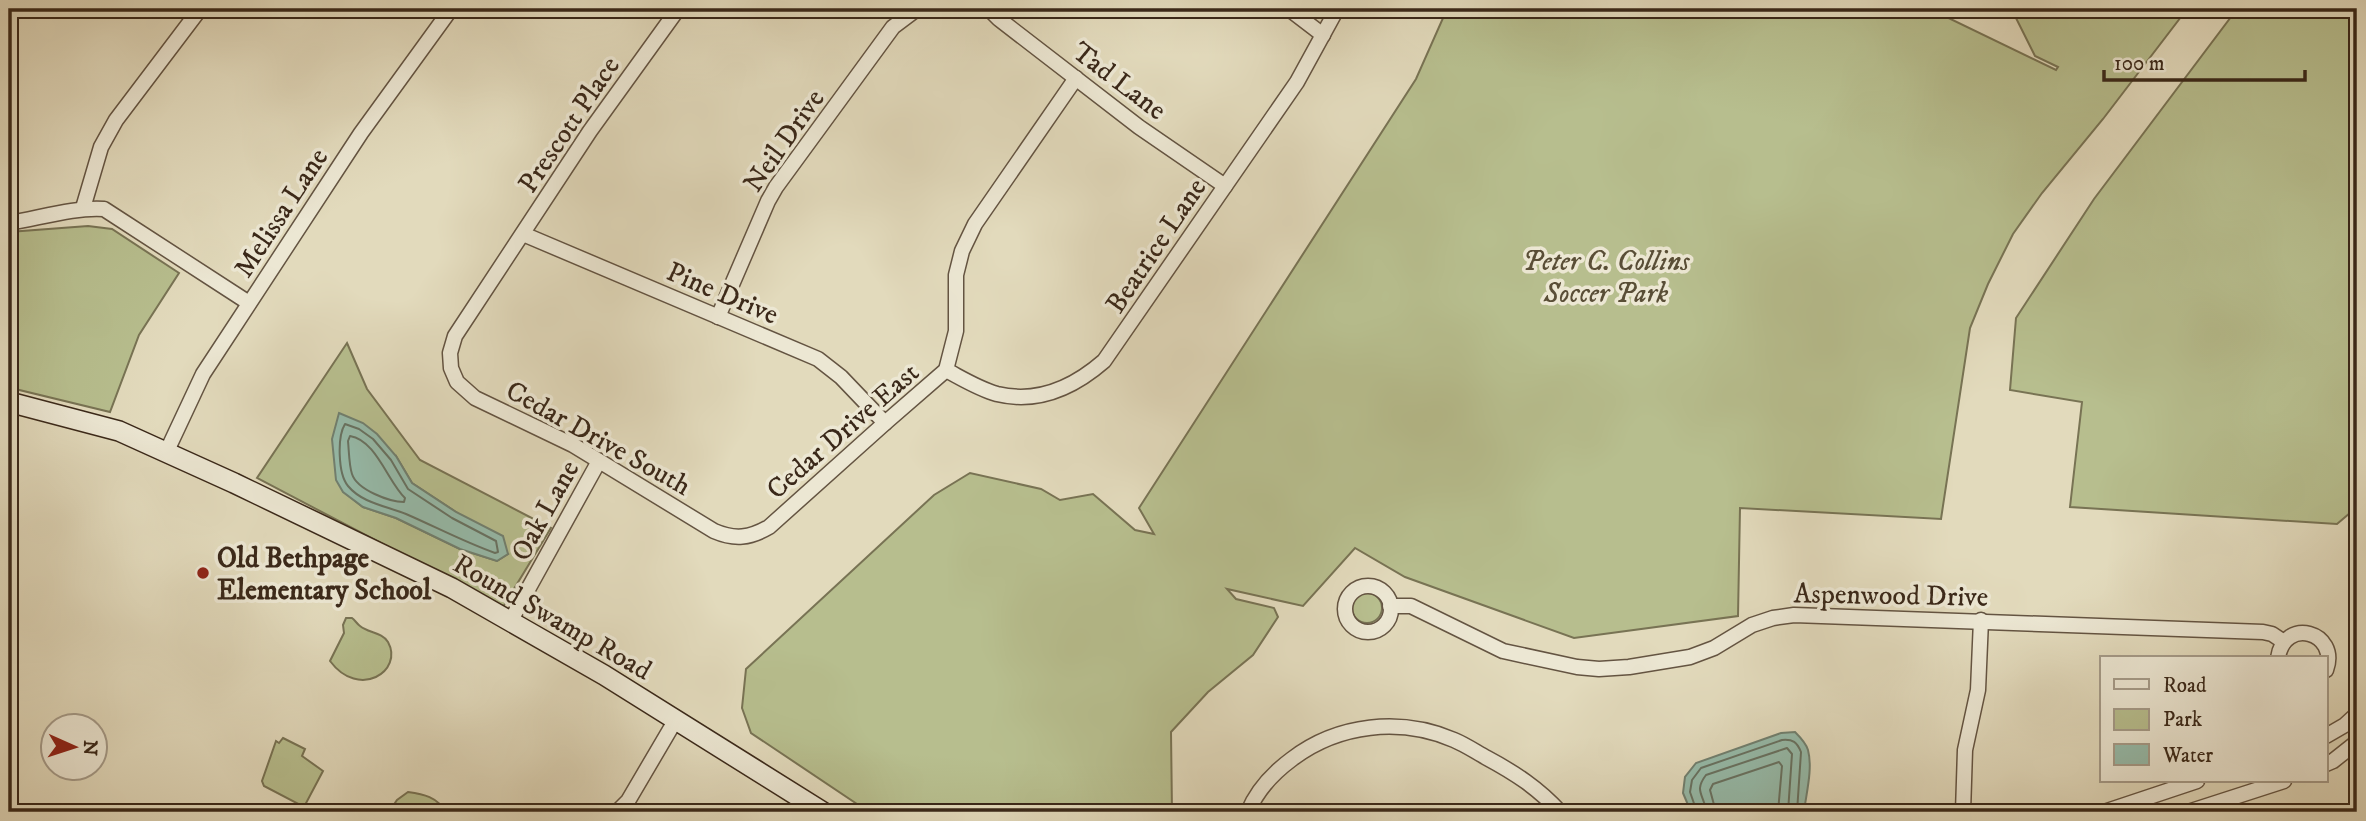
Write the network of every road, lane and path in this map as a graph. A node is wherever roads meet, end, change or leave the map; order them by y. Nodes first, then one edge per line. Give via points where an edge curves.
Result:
1 (200, 9) edge
2 (451, 9) edge
3 (678, 9) edge
4 (917, 9) edge
5 (989, 9) edge
6 (1289, 9) edge
7 (1337, 9) edge
8 (1323, 35) junction
9 (1076, 78) junction
10 (1225, 186) junction
11 (83, 208) junction
12 (9, 223) edge
13 (523, 234) junction
14 (249, 303) junction
15 (718, 317) junction
16 (451, 364) joint
17 (946, 370) junction
18 (9, 402) edge
19 (884, 423) junction
20 (166, 453) junction
21 (599, 461) junction
22 (737, 538) joint
23 (1390, 606) dead end
24 (511, 620) junction
25 (1981, 620) junction
26 (2284, 642) junction
27 (2278, 656) edge
28 (2328, 663) edge
29 (2357, 714) edge
30 (675, 721) junction
31 (2328, 735) edge
32 (2357, 742) edge
33 (2328, 763) edge
34 (2194, 782) edge
35 (2281, 782) edge
36 (617, 812) edge
37 (822, 812) edge
38 (1248, 812) edge
39 (1559, 812) edge
40 (1963, 812) edge
41 (2104, 812) edge
42 (2188, 812) edge

1 - 11 street via 116,120 101,147
2 - 14 street, Melissa Lane via 361,133
3 - 13 street, Prescott Place
4 - 15 street, Neil Drive via 893,27 776,187
5 - 9 street, Tad Lane
6 - 8 street
7 - 8 street, Beatrice Lane
8 - 10 street, Beatrice Lane via 1297,82
9 - 10 street, Tad Lane
9 - 17 street, Cedar Drive East via 962,251 956,275 956,331
10 - 17 street, Beatrice Lane via 1118,342 1084,378 1063,390 1027,397 997,394
11 - 12 street
11 - 14 street via 104,209 122,219
13 - 15 street, Pine Drive
13 - 16 street, Prescott Place via 455,336
14 - 20 street, Melissa Lane via 203,374
15 - 19 street, Pine Drive via 818,359
16 - 21 street, Cedar Drive South via 457,382 475,398
17 - 19 street, Cedar Drive East
18 - 20 main road, Round Swamp Road via 119,431
19 - 22 street, Cedar Drive East via 769,527
20 - 24 main road, Round Swamp Road
21 - 22 street, Cedar Drive South via 714,531
21 - 24 street, Oak Lane
23 - 25 street, Aspenwood Drive via 1411,606 1503,651 1599,669 1690,657 1752,625 1794,615
24 - 30 main road, Round Swamp Road
25 - 26 street, Aspenwood Drive via 2263,632
25 - 40 street via 1978,690 1965,750
26 - 27 street
26 - 28 street, Aspenwood Drive via 2304,633 2319,638 2328,652
29 - 31 street
30 - 36 street
30 - 37 main road, Round Swamp Road
32 - 33 street
34 - 41 street
35 - 42 street
38 - 39 street via 1278,769 1305,749 1332,735 1399,726 1455,740 1530,783

